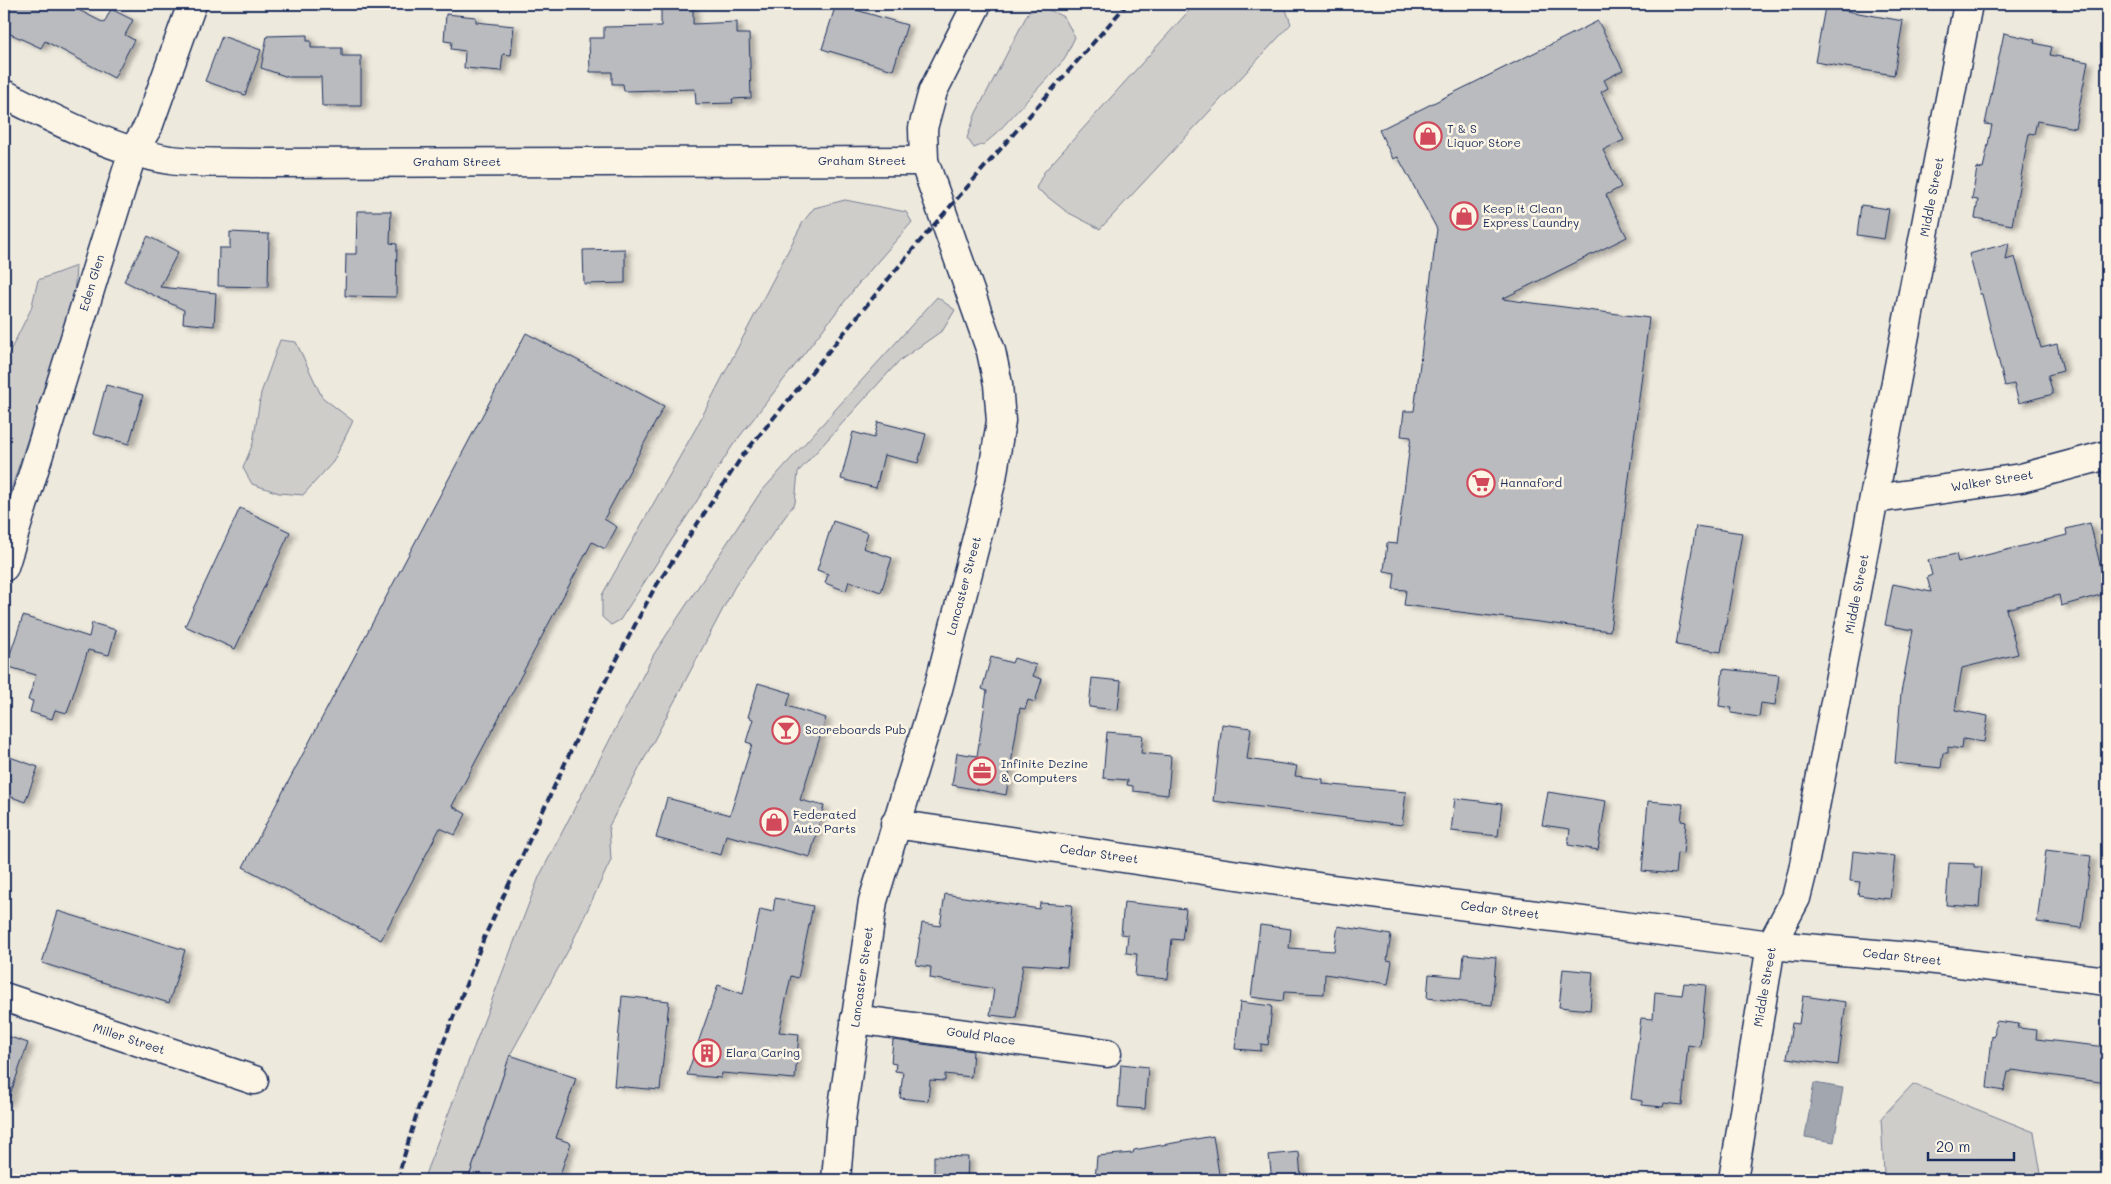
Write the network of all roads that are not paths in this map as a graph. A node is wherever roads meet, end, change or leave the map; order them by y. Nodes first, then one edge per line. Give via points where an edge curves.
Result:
1 (192, 4) edge
2 (977, 4) edge
3 (1968, 4) edge
4 (4, 94) edge
5 (133, 151) junction
6 (924, 161) junction
7 (2107, 454) edge
8 (1875, 499) junction
9 (4, 567) edge
10 (895, 824) junction
11 (1772, 945) junction
12 (2107, 981) edge
13 (4, 997) edge
14 (855, 1019) junction
15 (1107, 1053) dead end
16 (254, 1080) dead end
17 (836, 1180) edge
18 (1733, 1180) edge

1 - 5 street, Eden Glen via 148,127
2 - 6 street, Lancaster Street via 933,91 923,128
3 - 8 street, Middle Street
4 - 5 street, Graham Street
5 - 6 street, Graham Street via 171,160 265,163
5 - 9 street, Eden Glen
6 - 10 street, Lancaster Street via 991,351 1001,421 992,479 940,680
7 - 8 street, Walker Street via 2021,478
8 - 11 street, Middle Street via 1803,870 1796,898
10 - 11 street, Cedar Street via 1325,888
10 - 14 street, Lancaster Street via 873,900
11 - 12 street, Cedar Street via 1911,957
11 - 18 street, Middle Street
13 - 16 street, Miller Street
14 - 15 street, Gould Place
14 - 17 street, Lancaster Street

